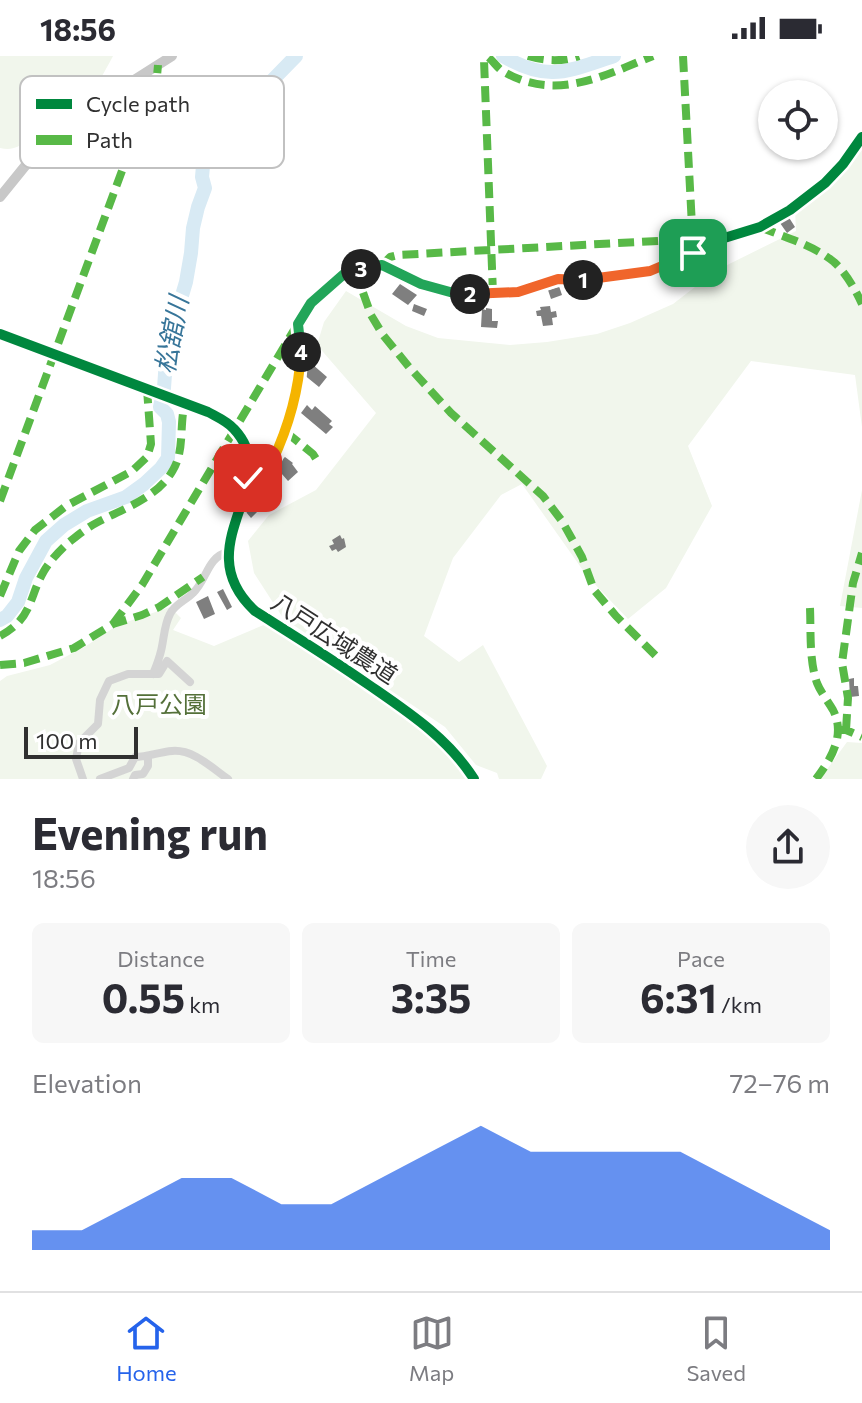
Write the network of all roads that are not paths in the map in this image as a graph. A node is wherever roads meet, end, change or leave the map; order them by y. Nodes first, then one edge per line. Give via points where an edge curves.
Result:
1 (172, 56) edge
2 (140, 76) edge
3 (862, 137) edge
4 (24, 168) edge
5 (0, 197) edge
6 (0, 334) edge
7 (246, 493) junction
8 (228, 552) junction
9 (153, 674) junction
10 (190, 682) dead end
11 (148, 757) junction
12 (132, 774) edge
13 (83, 779) edge
14 (100, 779) edge
15 (228, 779) edge
16 (474, 779) edge

1 - 2 main road
3 - 7 street via 825,183 790,210 650,271 558,279 518,292 468,294 421,284 382,265 344,274 311,303 298,324 302,344 292,412 269,468
4 - 5 main road
6 - 7 street, 八戸広域農道 via 227,422 248,451
7 - 8 street, 八戸広域農道
8 - 9 street via 219,554 200,586 169,615
8 - 16 street, 八戸広域農道 via 229,568 245,602 445,741
9 - 10 street via 159,674 167,661
9 - 13 street via 109,681 100,700 98,724 79,743 76,759
11 - 12 street via 143,774
11 - 12 street via 135,757
11 - 15 street via 175,750 197,757
12 - 14 street

